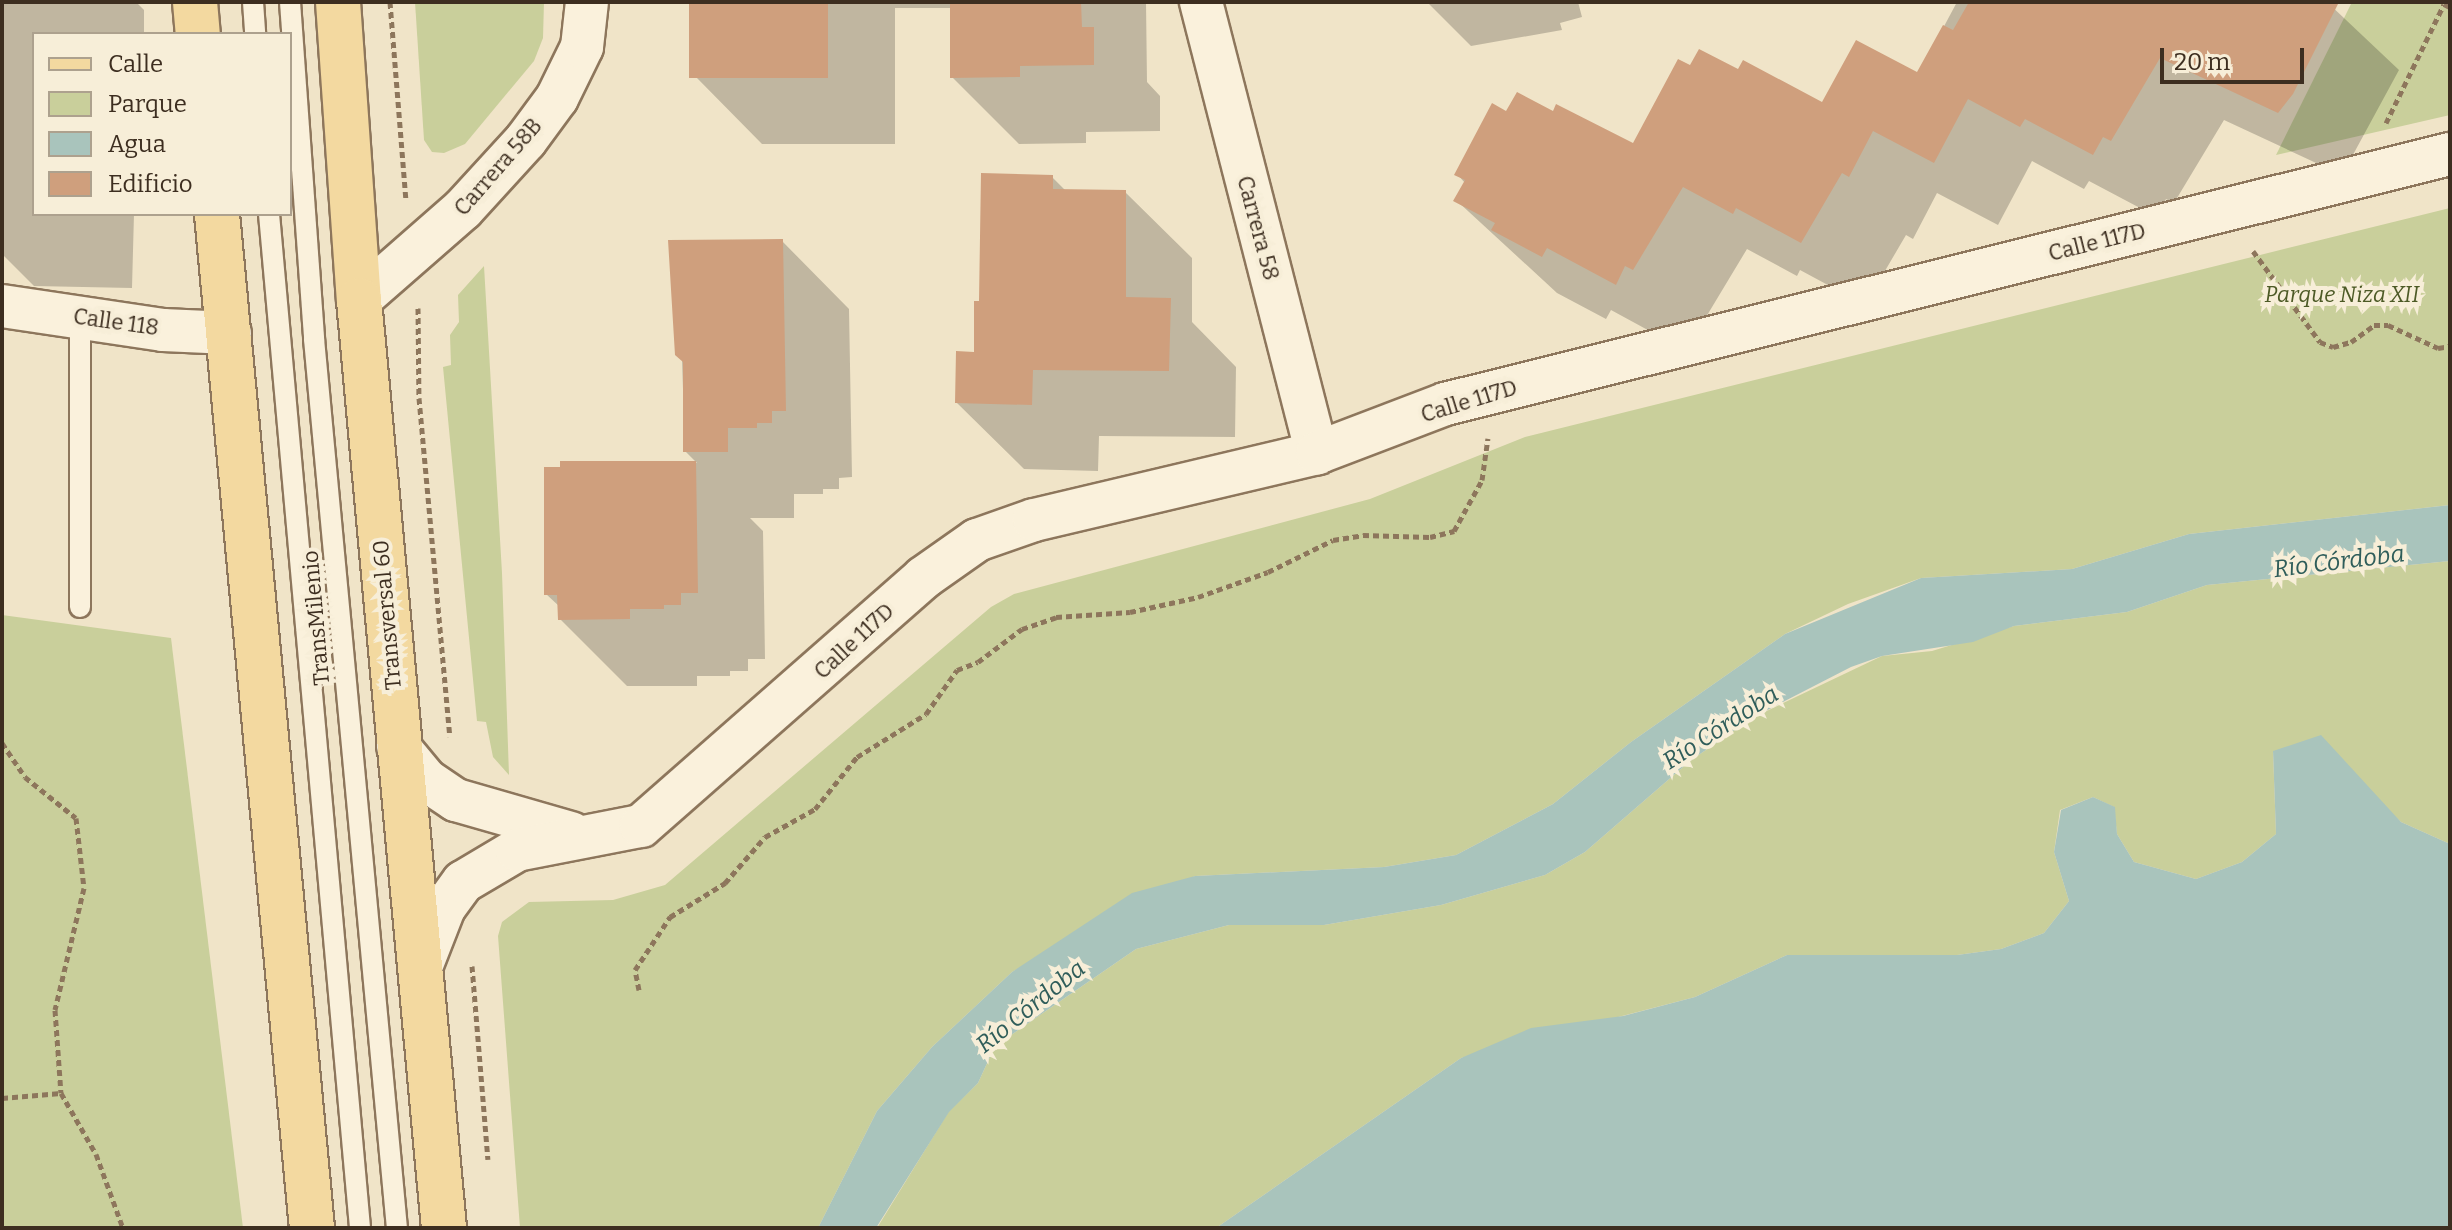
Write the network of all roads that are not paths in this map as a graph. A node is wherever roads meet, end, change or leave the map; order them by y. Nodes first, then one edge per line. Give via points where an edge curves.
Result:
1 (195, 2) edge
2 (253, 2) edge
3 (290, 2) edge
4 (338, 2) edge
5 (587, 2) edge
6 (1201, 2) edge
7 (198, 32) edge
8 (255, 32) edge
9 (2450, 154) edge
10 (217, 216) edge
11 (269, 216) edge
12 (359, 300) junction
13 (2, 306) edge
14 (80, 317) junction
15 (230, 333) junction
16 (1317, 453) junction
17 (80, 607) dead end
18 (398, 746) junction
19 (584, 835) junction
20 (421, 967) junction
21 (312, 1228) edge
22 (360, 1228) edge
23 (397, 1228) edge
24 (444, 1228) edge

1 - 7 main road
2 - 8 lane
3 - 23 lane, TransMilenio via 314,339
4 - 12 main road, Transversal 60
5 - 12 street, Carrera 58B via 582,47 557,98 495,175 413,258
6 - 16 street, Carrera 58
9 - 16 street, Calle 117D via 1445,404
10 - 15 main road
11 - 22 lane, TransMilenio
12 - 18 main road, Transversal 60
13 - 14 street, Calle 118
14 - 15 street, Calle 118
14 - 17 lane
15 - 21 main road
16 - 19 street, Calle 117D via 1034,520 977,540 923,578 641,826
18 - 19 street, Calle 117D via 426,780 456,800
18 - 20 main road, Transversal 60
19 - 20 street, Calle 117D via 517,850 463,882 444,908
20 - 24 main road, Transversal 60

